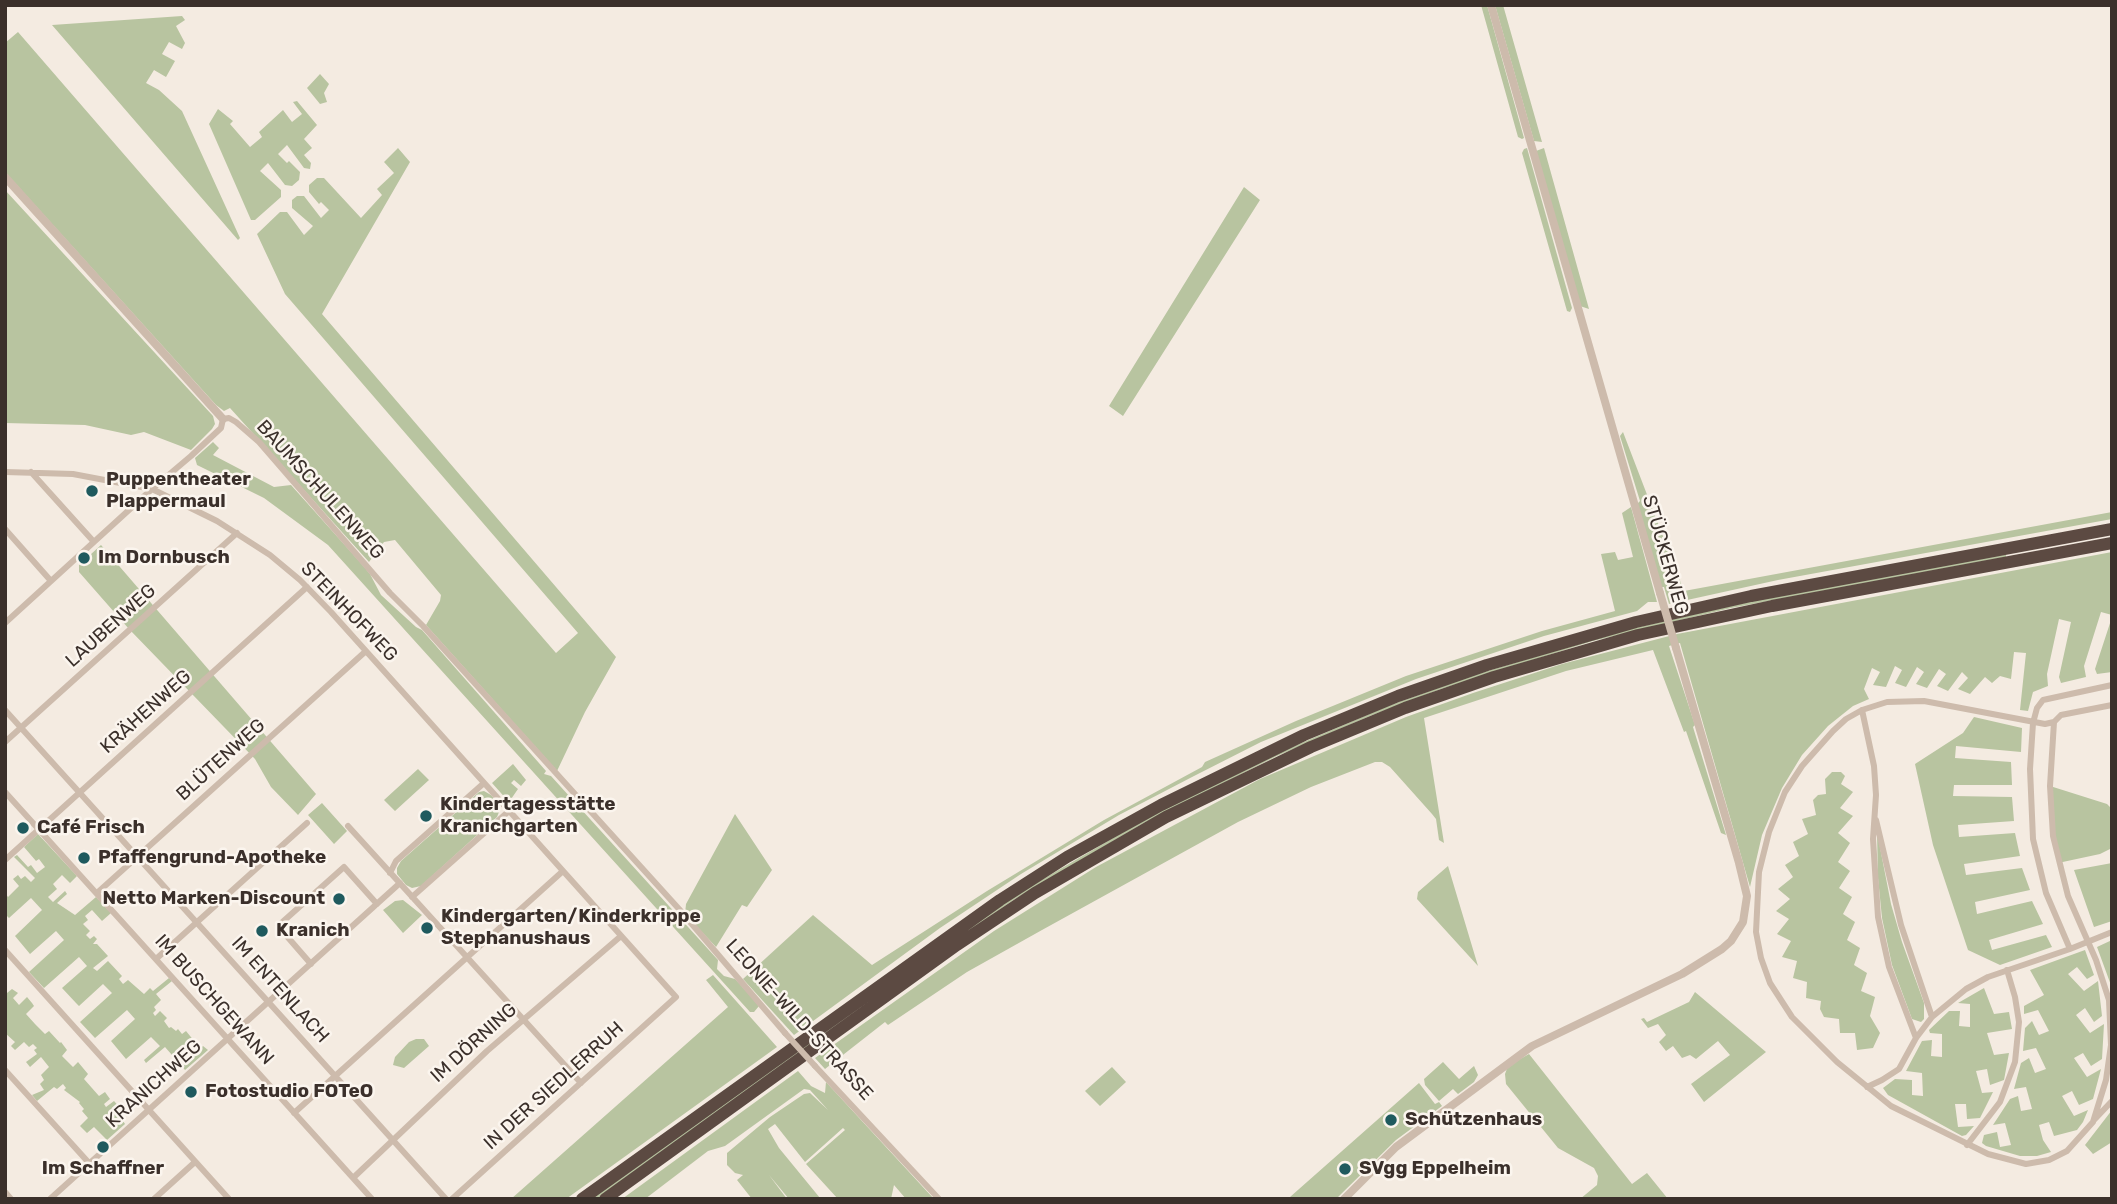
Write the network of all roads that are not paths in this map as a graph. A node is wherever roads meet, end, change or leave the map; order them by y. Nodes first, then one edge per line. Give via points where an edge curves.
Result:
1 (1490, 5) edge
2 (5, 177) edge
3 (223, 418) junction
4 (5, 472) edge
5 (31, 472) junction
6 (152, 489) junction
7 (5, 529) edge
8 (2112, 529) edge
9 (237, 533) junction
10 (94, 542) junction
11 (2112, 543) edge
12 (51, 581) junction
13 (307, 587) junction
14 (5, 623) edge
15 (366, 651) junction
16 (2112, 685) edge
17 (2112, 705) edge
18 (5, 710) edge
19 (1861, 710) junction
20 (2054, 722) junction
21 (2034, 723) junction
22 (22, 728) junction
23 (5, 742) edge
24 (552, 769) joint
25 (484, 783) junction
26 (5, 792) edge
27 (80, 793) junction
28 (509, 811) junction
29 (1875, 818) junction
30 (307, 823) dead end
31 (348, 827) dead end
32 (40, 830) junction
33 (138, 857) junction
34 (5, 860) edge
35 (563, 871) junction
36 (390, 873) junction
37 (400, 883) junction
38 (97, 893) junction
39 (412, 897) junction
40 (377, 904) junction
41 (197, 922) junction
42 (2112, 932) edge
43 (621, 936) junction
44 (2088, 941) junction
45 (5, 950) edge
46 (2070, 950) junction
47 (467, 958) junction
48 (156, 959) junction
49 (311, 964) junction
50 (2007, 970) junction
51 (676, 997) joint
52 (269, 1001) junction
53 (1932, 1017) junction
54 (524, 1020) junction
55 (1916, 1038) junction
56 (228, 1039) junction
57 (5, 1070) edge
58 (336, 1075) junction
59 (581, 1083) junction
60 (1867, 1087) junction
61 (2112, 1101) edge
62 (149, 1110) junction
63 (294, 1113) junction
64 (2093, 1122) junction
65 (392, 1139) junction
66 (1967, 1144) junction
67 (195, 1162) junction
68 (89, 1163) junction
69 (353, 1178) junction
70 (5, 1192) edge
71 (11, 1199) edge
72 (50, 1199) edge
73 (154, 1199) edge
74 (229, 1199) edge
75 (372, 1199) edge
76 (446, 1199) edge
77 (452, 1199) edge
78 (582, 1199) edge
79 (605, 1199) edge
80 (939, 1199) edge
81 (1344, 1199) edge

1 - 81 street, STÜCKERWEG, bridge via 1739,863 1747,911 1722,949 1655,989 1532,1046 1427,1123
2 - 3 street, BAUMSCHULENWEG
3 - 6 street via 218,431
3 - 24 street, BAUMSCHULENWEG via 236,422 259,442
4 - 5 street, STEINHOFWEG
5 - 6 street, STEINHOFWEG via 73,474
5 - 10 street
6 - 9 street, STEINHOFWEG
6 - 10 street
7 - 12 street
8 - 78 highway via 1636,621 1475,669 1304,735 1161,805 1000,900
9 - 13 street, STEINHOFWEG
9 - 22 street, LAUBENWEG
10 - 12 street
11 - 79 highway via 1639,635 1494,677 1321,742 1166,817 1035,893
12 - 14 street
13 - 15 street, STEINHOFWEG
13 - 27 street, KRÄHENWEG
15 - 25 street, STEINHOFWEG
15 - 33 street, BLÜTENWEG
16 - 21 street via 2043,700
17 - 20 street via 2061,715
18 - 22 street, IM ENTENLACH
19 - 21 street via 1887,702 1924,701
19 - 29 street via 1874,766
19 - 60 street via 1814,750 1785,792 1759,872 1756,932 1770,983 1786,1008 1811,1038
20 - 21 street
20 - 44 street via 2053,835 2068,896
21 - 46 street via 2030,769 2033,839 2046,892
22 - 23 street, LAUBENWEG
22 - 27 street, IM ENTENLACH
24 - 80 street, LEONIE-WILD-STRASSE, bridge
25 - 28 street, STEINHOFWEG
25 - 36 street via 396,861
26 - 32 street, IM BUSCHGEWANN
27 - 32 street, KRÄHENWEG
27 - 33 street, IM ENTENLACH
28 - 35 street, STEINHOFWEG
28 - 39 street
29 - 53 street via 1901,925
29 - 55 street via 1878,917 1889,967
30 - 41 street
31 - 36 street
32 - 34 street, KRÄHENWEG
32 - 38 street, IM BUSCHGEWANN
33 - 38 street, BLÜTENWEG
33 - 41 street, IM ENTENLACH
35 - 43 street, STEINHOFWEG
35 - 47 street
36 - 37 street
37 - 39 street
37 - 40 street, KRANICHWEG
38 - 48 street, IM BUSCHGEWANN
39 - 47 street
40 - 49 street, KRANICHWEG
40 - 49 street via 344,867 278,926
41 - 48 street
41 - 52 street, IM ENTENLACH
42 - 44 street
43 - 51 street, STEINHOFWEG
43 - 54 street, IM DÖRNING
44 - 46 street
44 - 64 street via 2109,1000 2111,1023 2106,1080
45 - 62 street
46 - 50 street
47 - 54 street
47 - 58 street
48 - 56 street, IM BUSCHGEWANN
49 - 52 street, KRANICHWEG
50 - 53 street via 1966,989
50 - 66 street via 2019,1022 2015,1062 2000,1102
51 - 59 street, IN DER SIEDLERRUH
52 - 56 street, KRANICHWEG
52 - 58 street, IM ENTENLACH
53 - 55 street
54 - 59 street
54 - 65 street, IM DÖRNING
55 - 60 street via 1899,1069
56 - 62 street, KRANICHWEG
56 - 63 street, IM BUSCHGEWANN
57 - 68 street
58 - 63 street
58 - 65 street, IM ENTENLACH
59 - 77 street, IN DER SIEDLERRUH
60 - 66 street via 1891,1106
61 - 64 street
62 - 67 street
62 - 68 street, KRANICHWEG
63 - 69 street, IM BUSCHGEWANN
64 - 66 street via 2067,1151 2037,1163 2016,1163
65 - 69 street, IM DÖRNING
65 - 76 street, IM ENTENLACH
67 - 73 street
67 - 74 street
68 - 72 street, KRANICHWEG
69 - 75 street, IM BUSCHGEWANN
70 - 71 street

